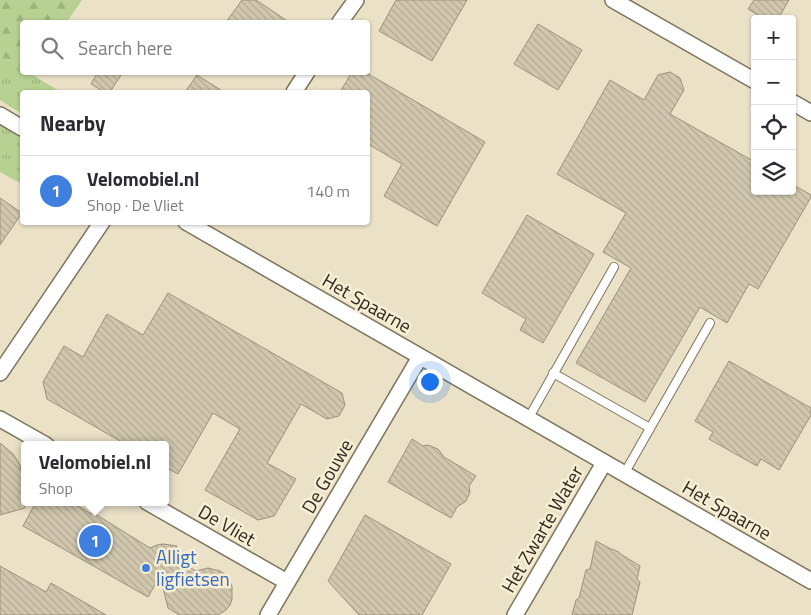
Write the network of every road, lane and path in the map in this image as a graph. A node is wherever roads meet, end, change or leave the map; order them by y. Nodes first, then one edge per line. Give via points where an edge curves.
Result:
1 (356, 0) edge
2 (613, 0) edge
3 (341, 20) edge
4 (305, 75) edge
5 (751, 79) edge
6 (295, 90) edge
7 (796, 104) edge
8 (811, 113) edge
9 (0, 115) edge
10 (20, 127) edge
11 (100, 225) edge
12 (204, 227) edge
13 (614, 267) dead end
14 (710, 322) dead end
15 (420, 357) junction
16 (0, 373) edge
17 (553, 373) junction
18 (528, 418) junction
19 (0, 419) edge
20 (650, 428) junction
21 (39, 441) edge
22 (604, 462) junction
23 (624, 474) junction
24 (154, 506) edge
25 (811, 581) edge
26 (287, 582) junction
27 (268, 615) edge
28 (515, 615) edge

1 - 3 street
2 - 5 street
4 - 6 street
7 - 8 street
9 - 10 street
11 - 16 street
12 - 15 street, Het Spaarne
13 - 17 lane
14 - 20 lane
15 - 18 street, Het Spaarne
15 - 26 street, De Gouwe
17 - 18 lane
17 - 20 lane
18 - 22 street, Het Spaarne
19 - 21 street
20 - 23 lane
22 - 23 street, Het Spaarne
22 - 28 street, Het Zwarte Water
23 - 25 street, Het Spaarne
24 - 26 street, De Vliet
26 - 27 street, De Gouwe

